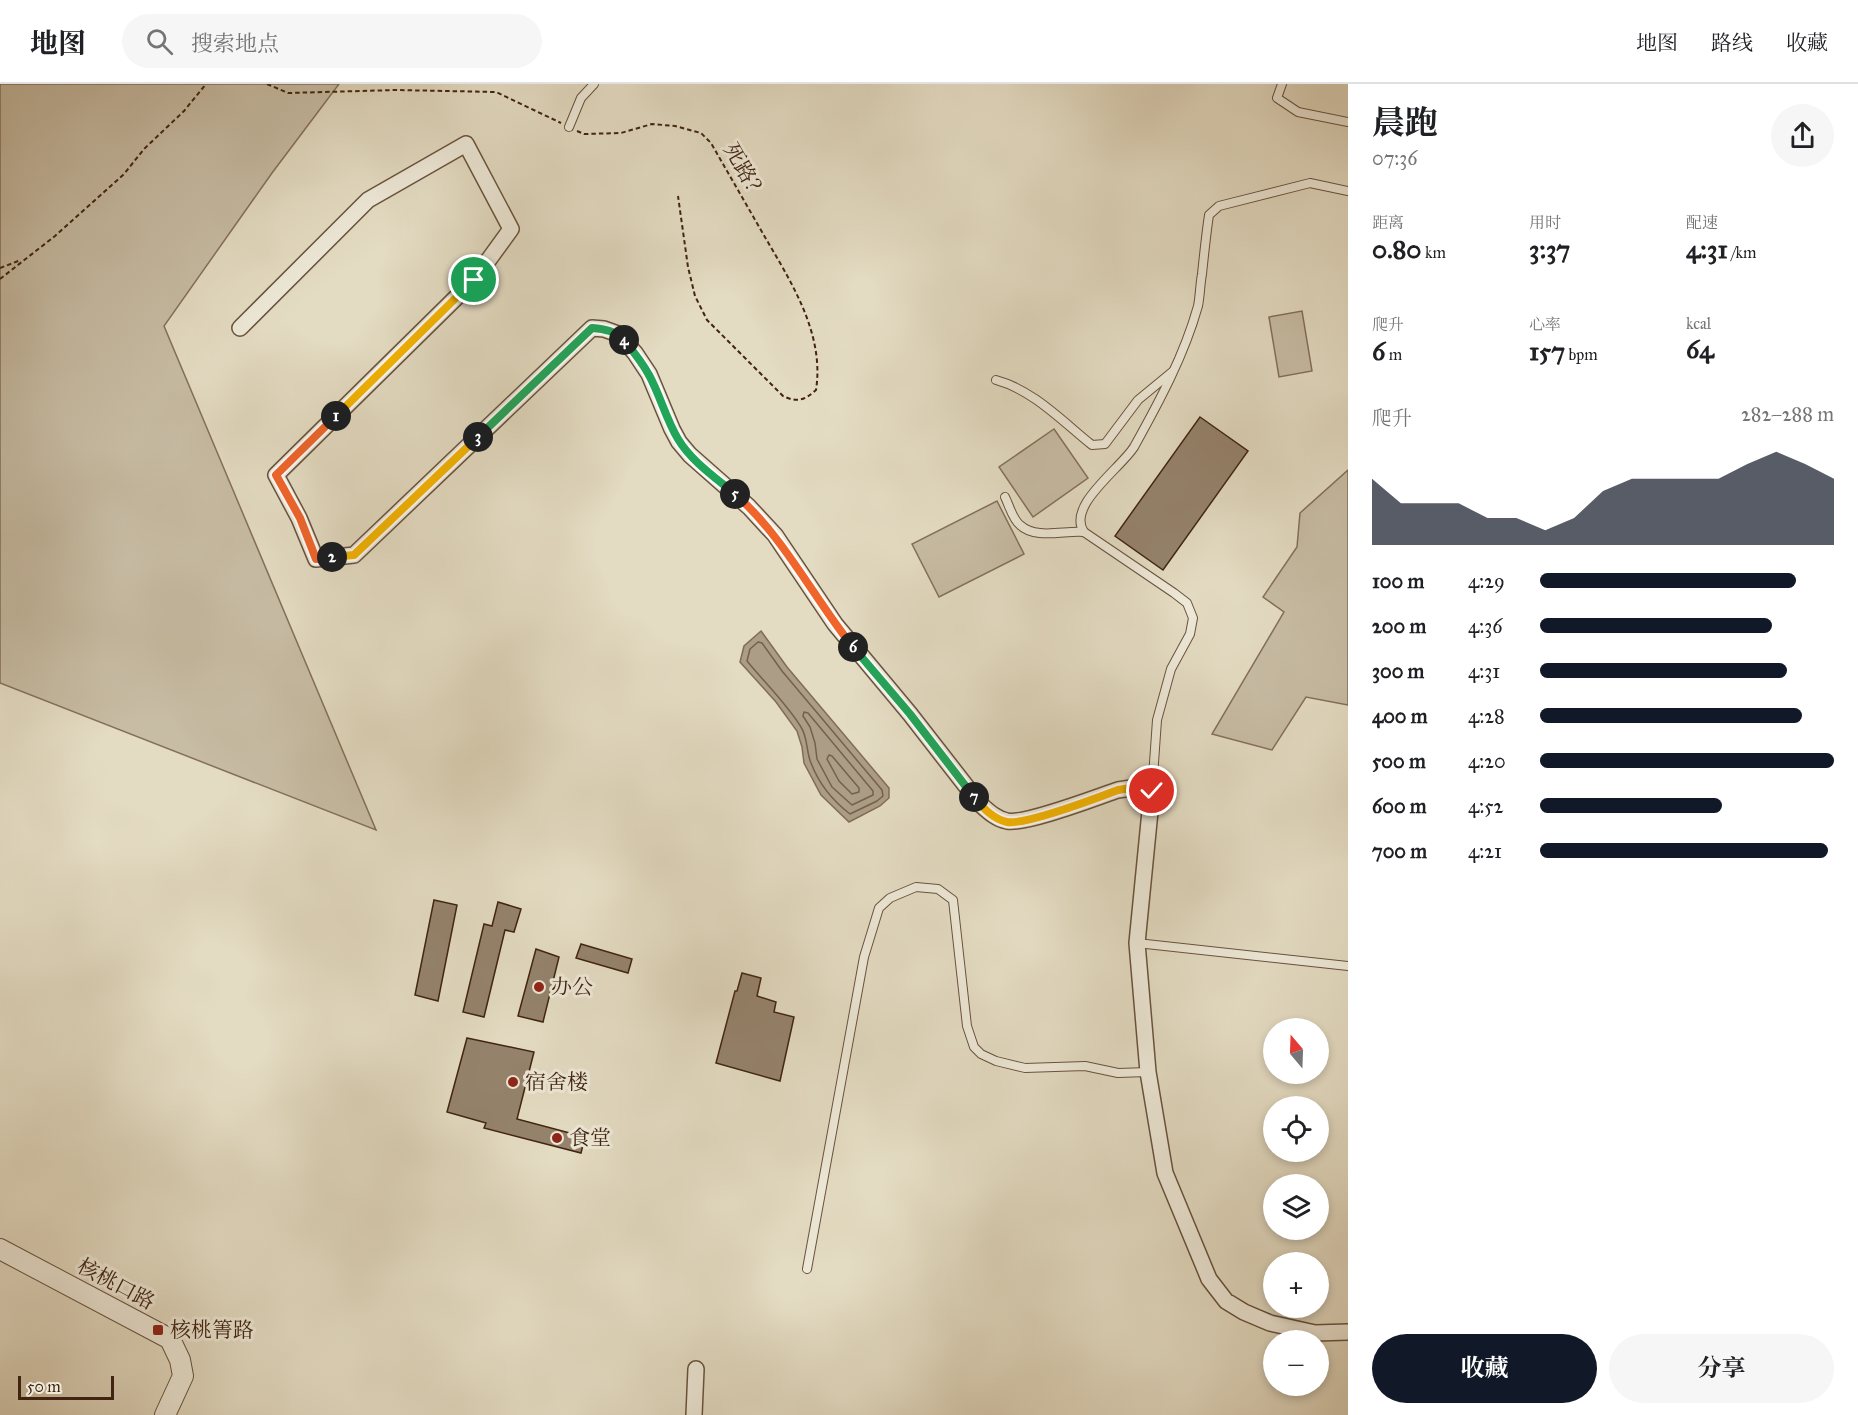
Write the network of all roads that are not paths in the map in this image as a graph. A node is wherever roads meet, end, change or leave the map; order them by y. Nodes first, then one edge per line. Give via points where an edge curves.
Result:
1 (594, 84) edge
2 (1282, 84) edge
3 (1348, 122) edge
4 (569, 126) road end
5 (1348, 191) edge
6 (240, 328) dead end
7 (1173, 371) junction
8 (996, 380) dead end
9 (1005, 496) dead end
10 (1084, 532) junction
11 (1152, 791) junction
12 (1137, 943) junction
13 (1348, 966) edge
14 (1148, 1072) junction
15 (0, 1249) edge
16 (807, 1269) dead end
17 (1348, 1332) edge
18 (696, 1369) dead end
19 (165, 1415) edge
20 (694, 1415) edge

1 - 4 lane via 581,98
2 - 3 lane via 1276,98 1298,112
5 - 7 lane via 1310,183 1219,206 1209,215 1198,304
6 - 11 street via 368,200 466,144 511,229 474,280 276,475 300,518 316,559 354,555 592,328 604,329 618,334 649,374 679,442 775,535 835,624 993,816 1008,822 1019,821 1118,790
7 - 8 lane via 1138,400 1105,444 1092,445 1026,392
7 - 10 lane via 1130,452 1080,513
9 - 10 lane via 1019,525 1030,531
10 - 11 lane via 1187,603 1193,618 1190,634 1171,669 1157,720
11 - 12 street
12 - 13 lane
12 - 14 street
14 - 16 lane via 1118,1073 1085,1066 1025,1068 981,1054 974,1047 967,1026 953,900 938,889 916,887 890,898 879,908 864,957
14 - 17 street via 1166,1173 1209,1279 1226,1301 1270,1323 1315,1333
15 - 19 street, 核桃口路 via 170,1339 183,1376
18 - 20 street

